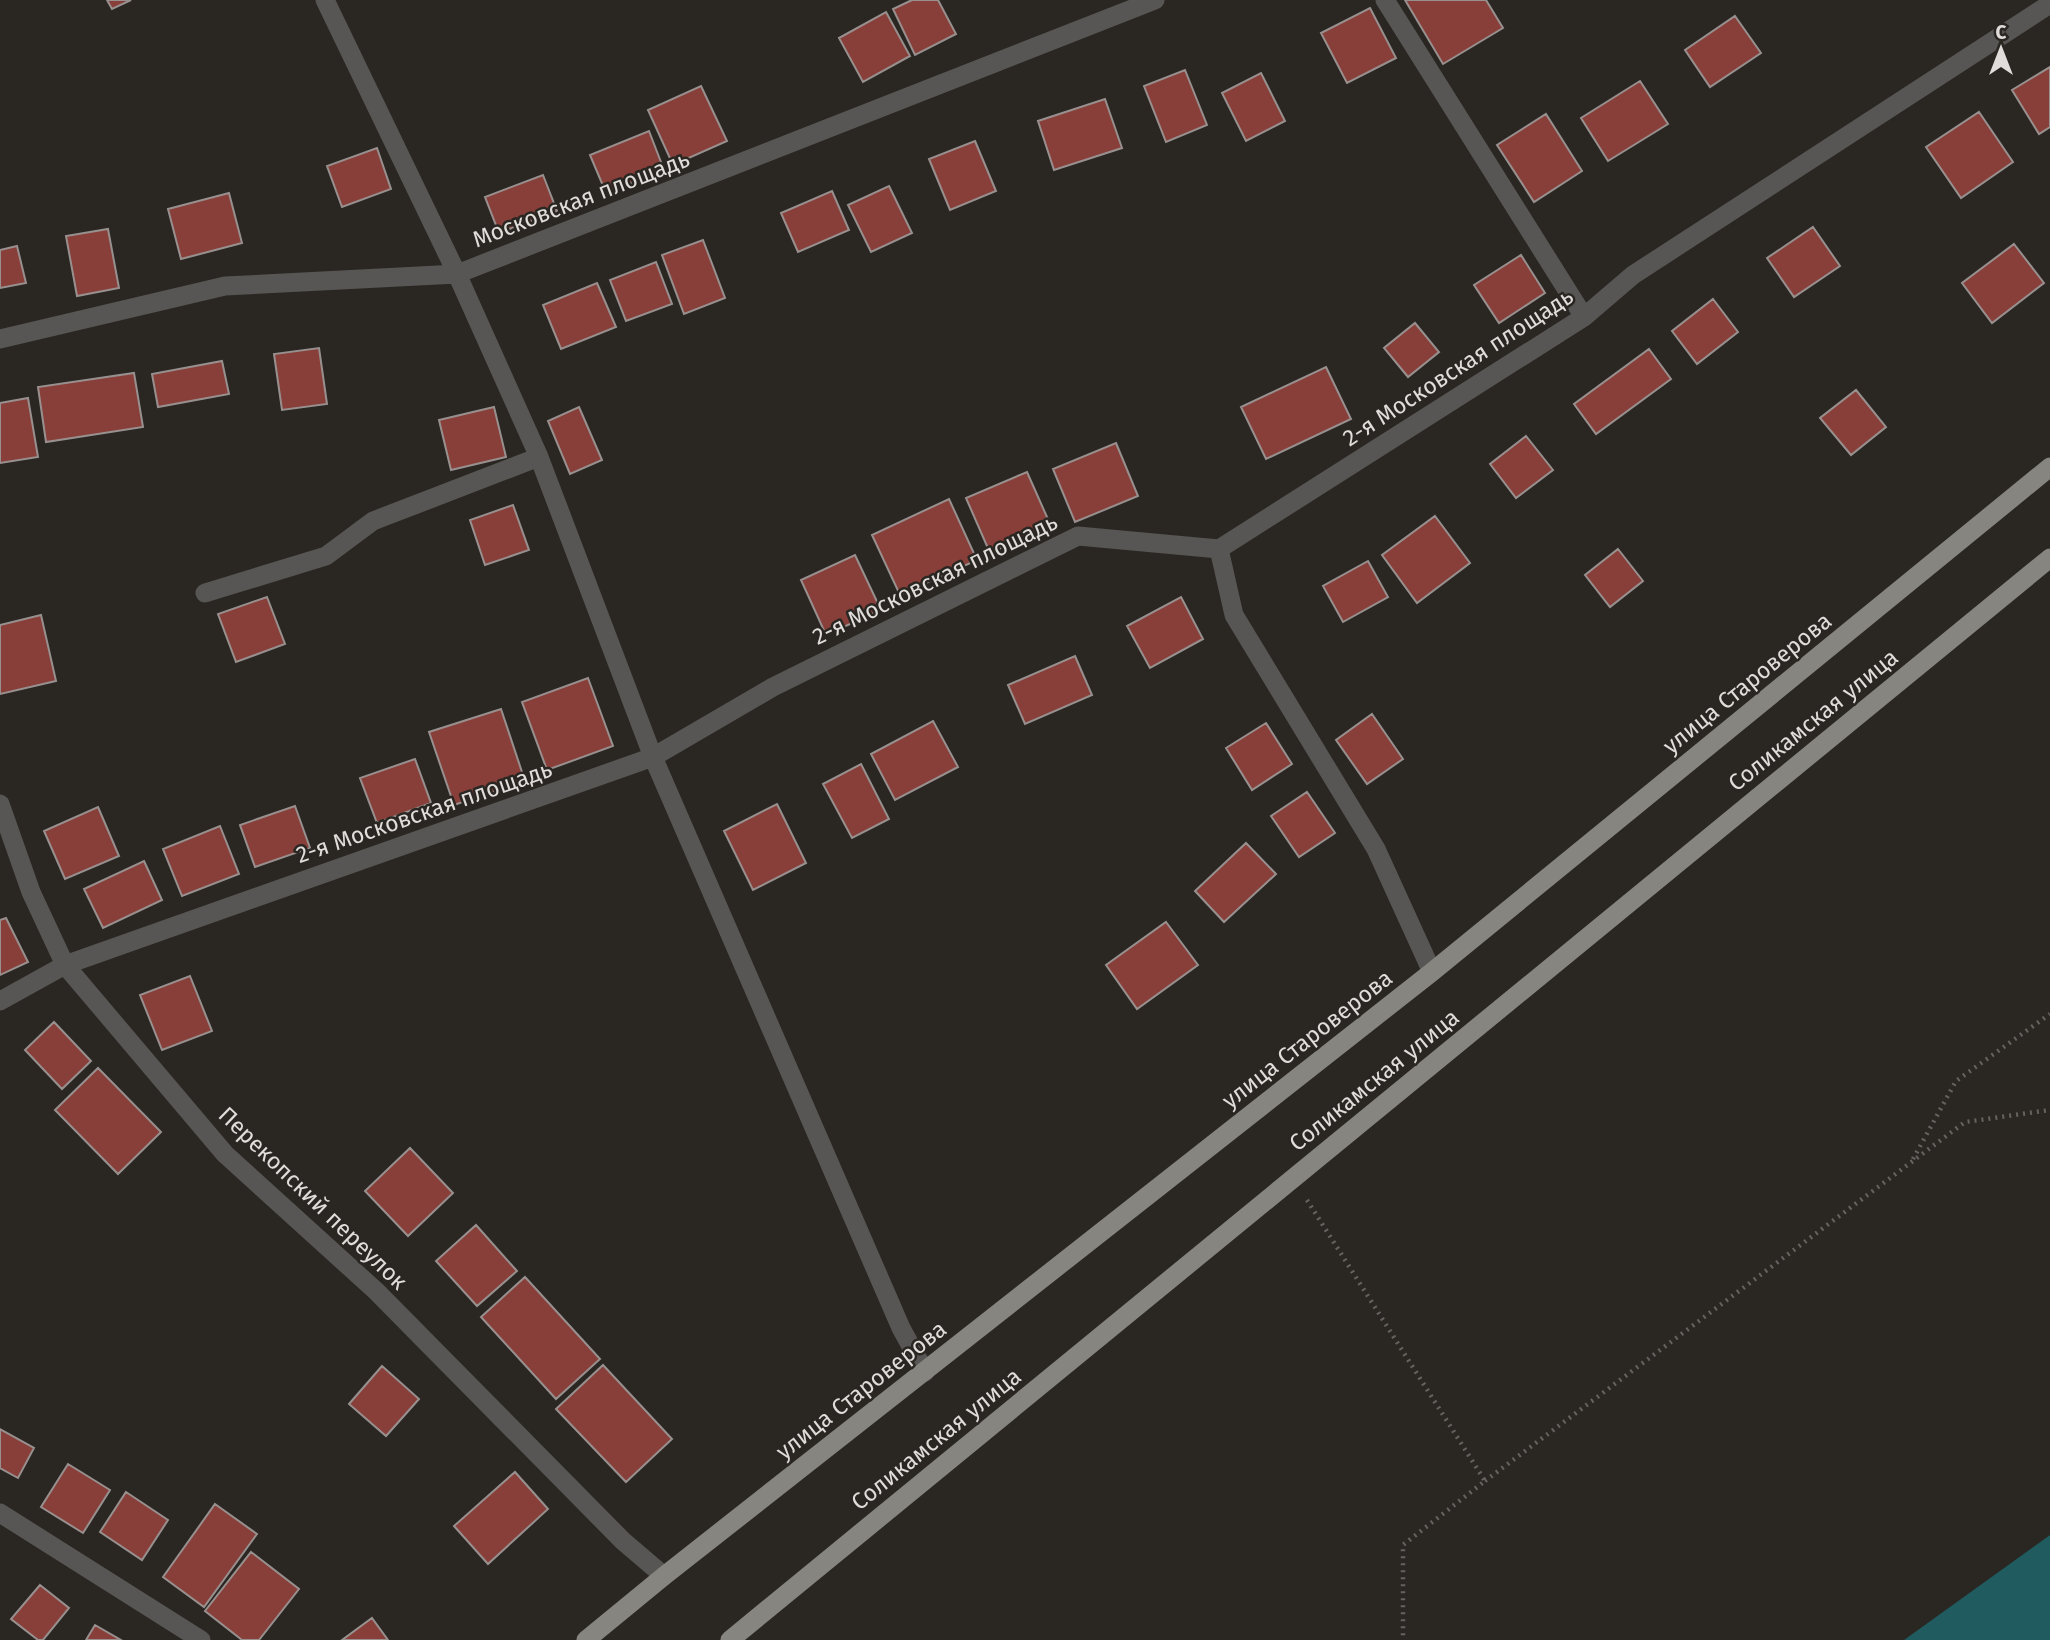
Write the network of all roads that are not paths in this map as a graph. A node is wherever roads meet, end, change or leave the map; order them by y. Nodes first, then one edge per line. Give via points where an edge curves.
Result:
1 (325, 0) edge
2 (1155, 0) edge
3 (1385, 0) edge
4 (2050, 5) edge
5 (457, 274) junction
6 (1584, 317) junction
7 (0, 339) edge
8 (539, 457) junction
9 (2050, 467) edge
10 (1219, 549) junction
11 (2050, 558) edge
12 (205, 593) dead end
13 (653, 757) junction
14 (0, 804) edge
15 (65, 965) junction
16 (1432, 972) junction
17 (0, 1001) edge
18 (925, 1372) junction
19 (0, 1513) edge
20 (664, 1576) junction
21 (201, 1640) edge
22 (586, 1640) edge
23 (730, 1640) edge

1 - 5 street
2 - 5 street, Московская площадь
3 - 6 street
4 - 6 street, 2-я Московская площадь via 1633,275
5 - 7 street, Московская площадь via 225,286
5 - 8 street
6 - 10 street, 2-я Московская площадь
8 - 12 street via 373,521 326,556
8 - 13 street
9 - 16 main road, улица Староверова
10 - 13 street, 2-я Московская площадь via 1078,536 774,687
10 - 16 street via 1234,615 1376,849
11 - 23 main road, Соликамская улица
13 - 15 street, 2-я Московская площадь
13 - 18 street via 901,1328
14 - 15 street, Перекопский переулок via 31,892
15 - 17 street, 2-я Московская площадь
15 - 20 street, Перекопский переулок via 225,1154 376,1291 623,1541
16 - 18 main road, улица Староверова
18 - 20 main road, улица Староверова
19 - 21 street
20 - 22 main road, улица Староверова

